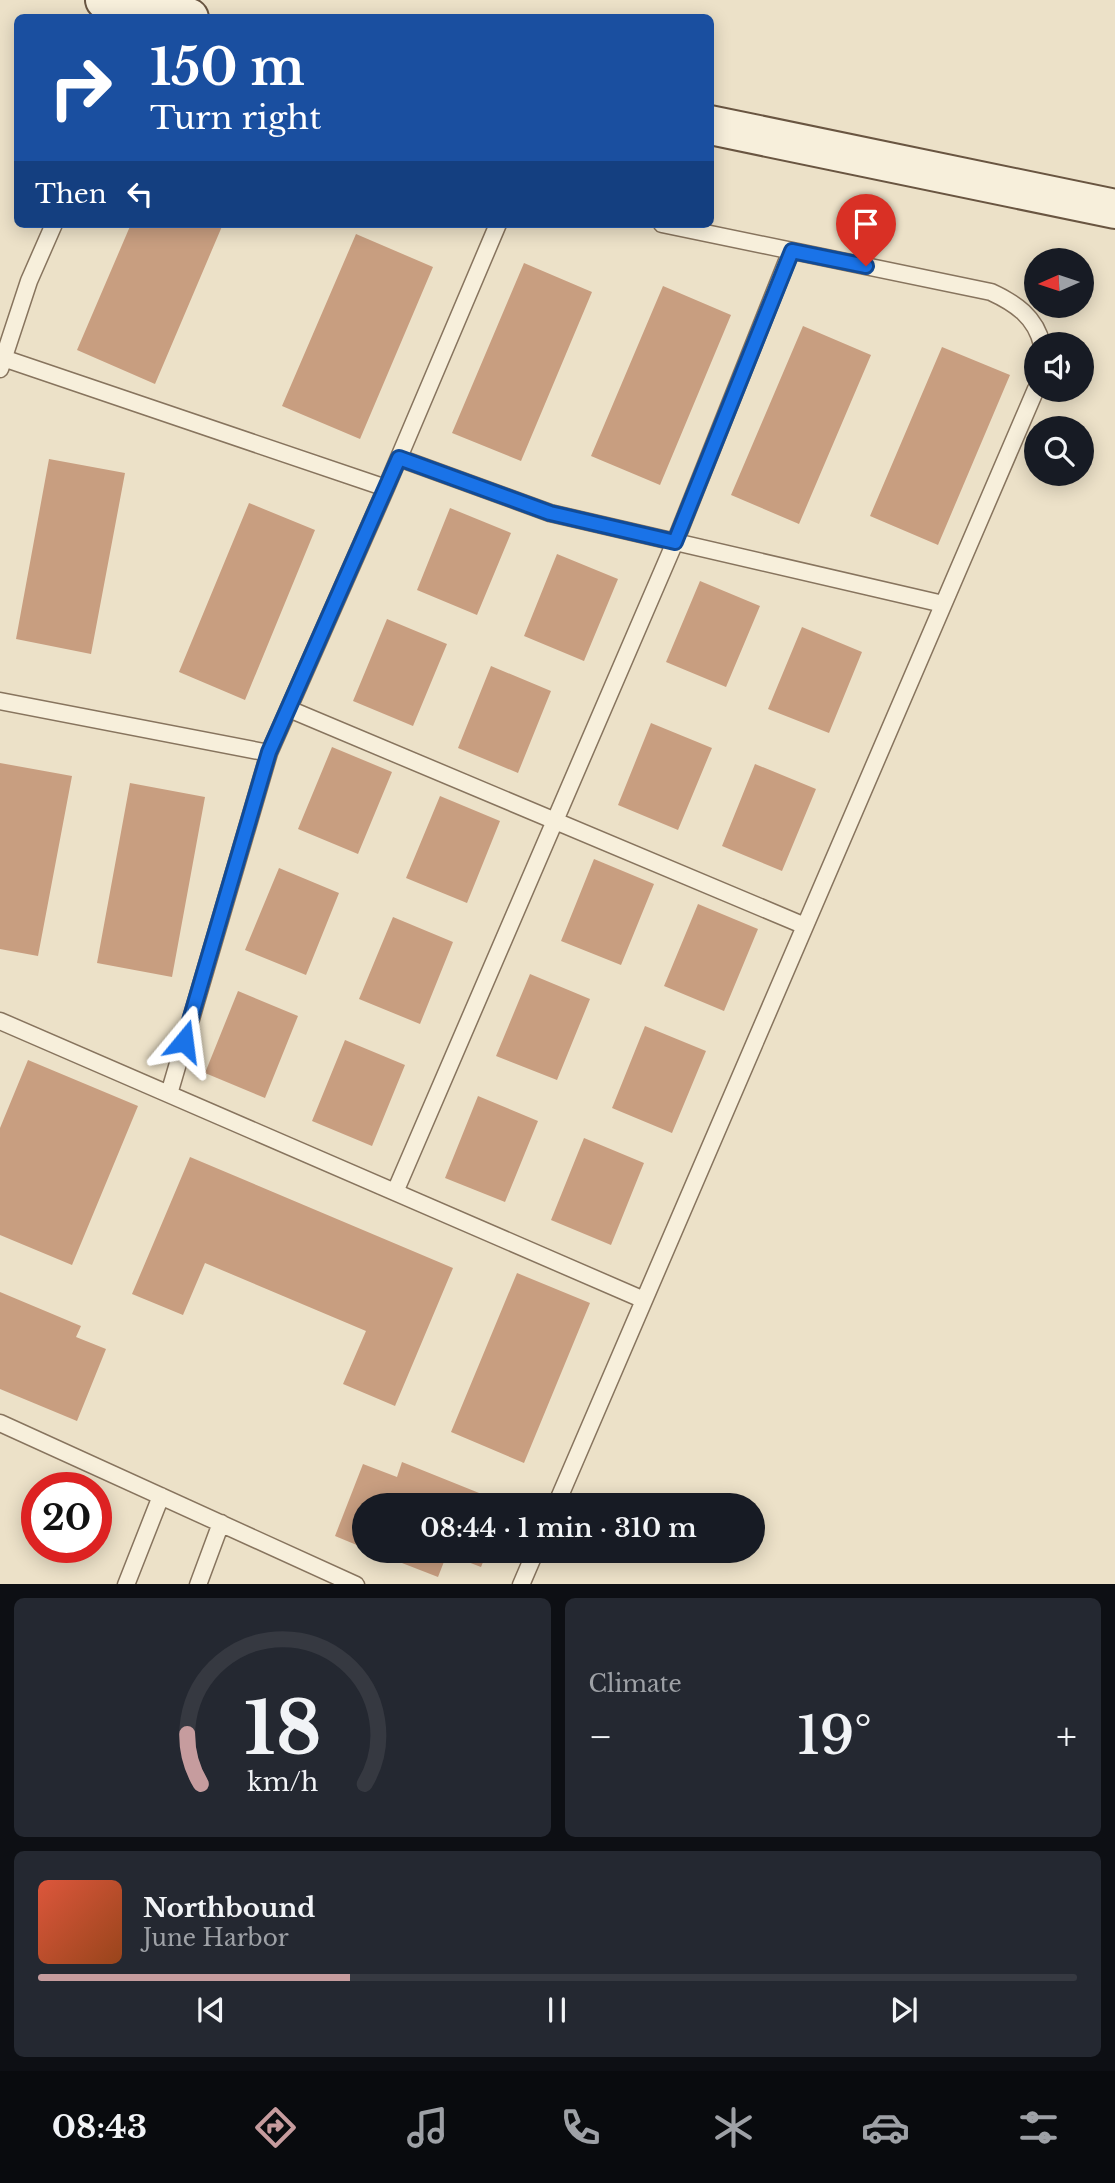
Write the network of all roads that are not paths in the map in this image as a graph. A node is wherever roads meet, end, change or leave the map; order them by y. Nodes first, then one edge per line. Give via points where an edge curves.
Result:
1 (105, 0) edge
2 (170, 14) edge
3 (714, 126) edge
4 (1115, 209) edge
5 (52, 228) edge
6 (496, 228) edge
7 (681, 228) edge
8 (792, 251) junction
9 (1036, 332) edge
10 (2, 364) edge
11 (1030, 402) edge
12 (399, 458) junction
13 (386, 488) junction
14 (675, 542) junction
15 (943, 604) junction
16 (0, 701) edge
17 (289, 709) junction
18 (269, 752) junction
19 (555, 820) junction
20 (805, 926) junction
21 (0, 1021) edge
22 (169, 1094) junction
23 (395, 1192) junction
24 (644, 1300) junction
25 (0, 1423) edge
26 (561, 1493) edge
27 (160, 1496) junction
28 (221, 1524) junction
29 (530, 1563) edge
30 (126, 1584) edge
31 (198, 1584) edge
32 (356, 1584) edge
33 (521, 1584) edge

1 - 2 main road
3 - 4 main road
5 - 10 lane
6 - 12 lane
7 - 8 lane
8 - 9 lane via 991,292 1014,302
8 - 14 lane
10 - 13 lane
11 - 15 lane
12 - 13 lane
12 - 14 lane via 550,513
13 - 17 lane
14 - 15 lane
14 - 19 lane
15 - 20 lane
16 - 18 lane
17 - 18 lane
17 - 19 lane
18 - 22 lane
19 - 20 lane
19 - 23 lane
20 - 24 lane
21 - 22 lane
22 - 23 lane
23 - 24 lane
24 - 26 lane
25 - 27 lane
27 - 28 lane
27 - 30 lane
28 - 31 lane
28 - 32 lane
29 - 33 lane

